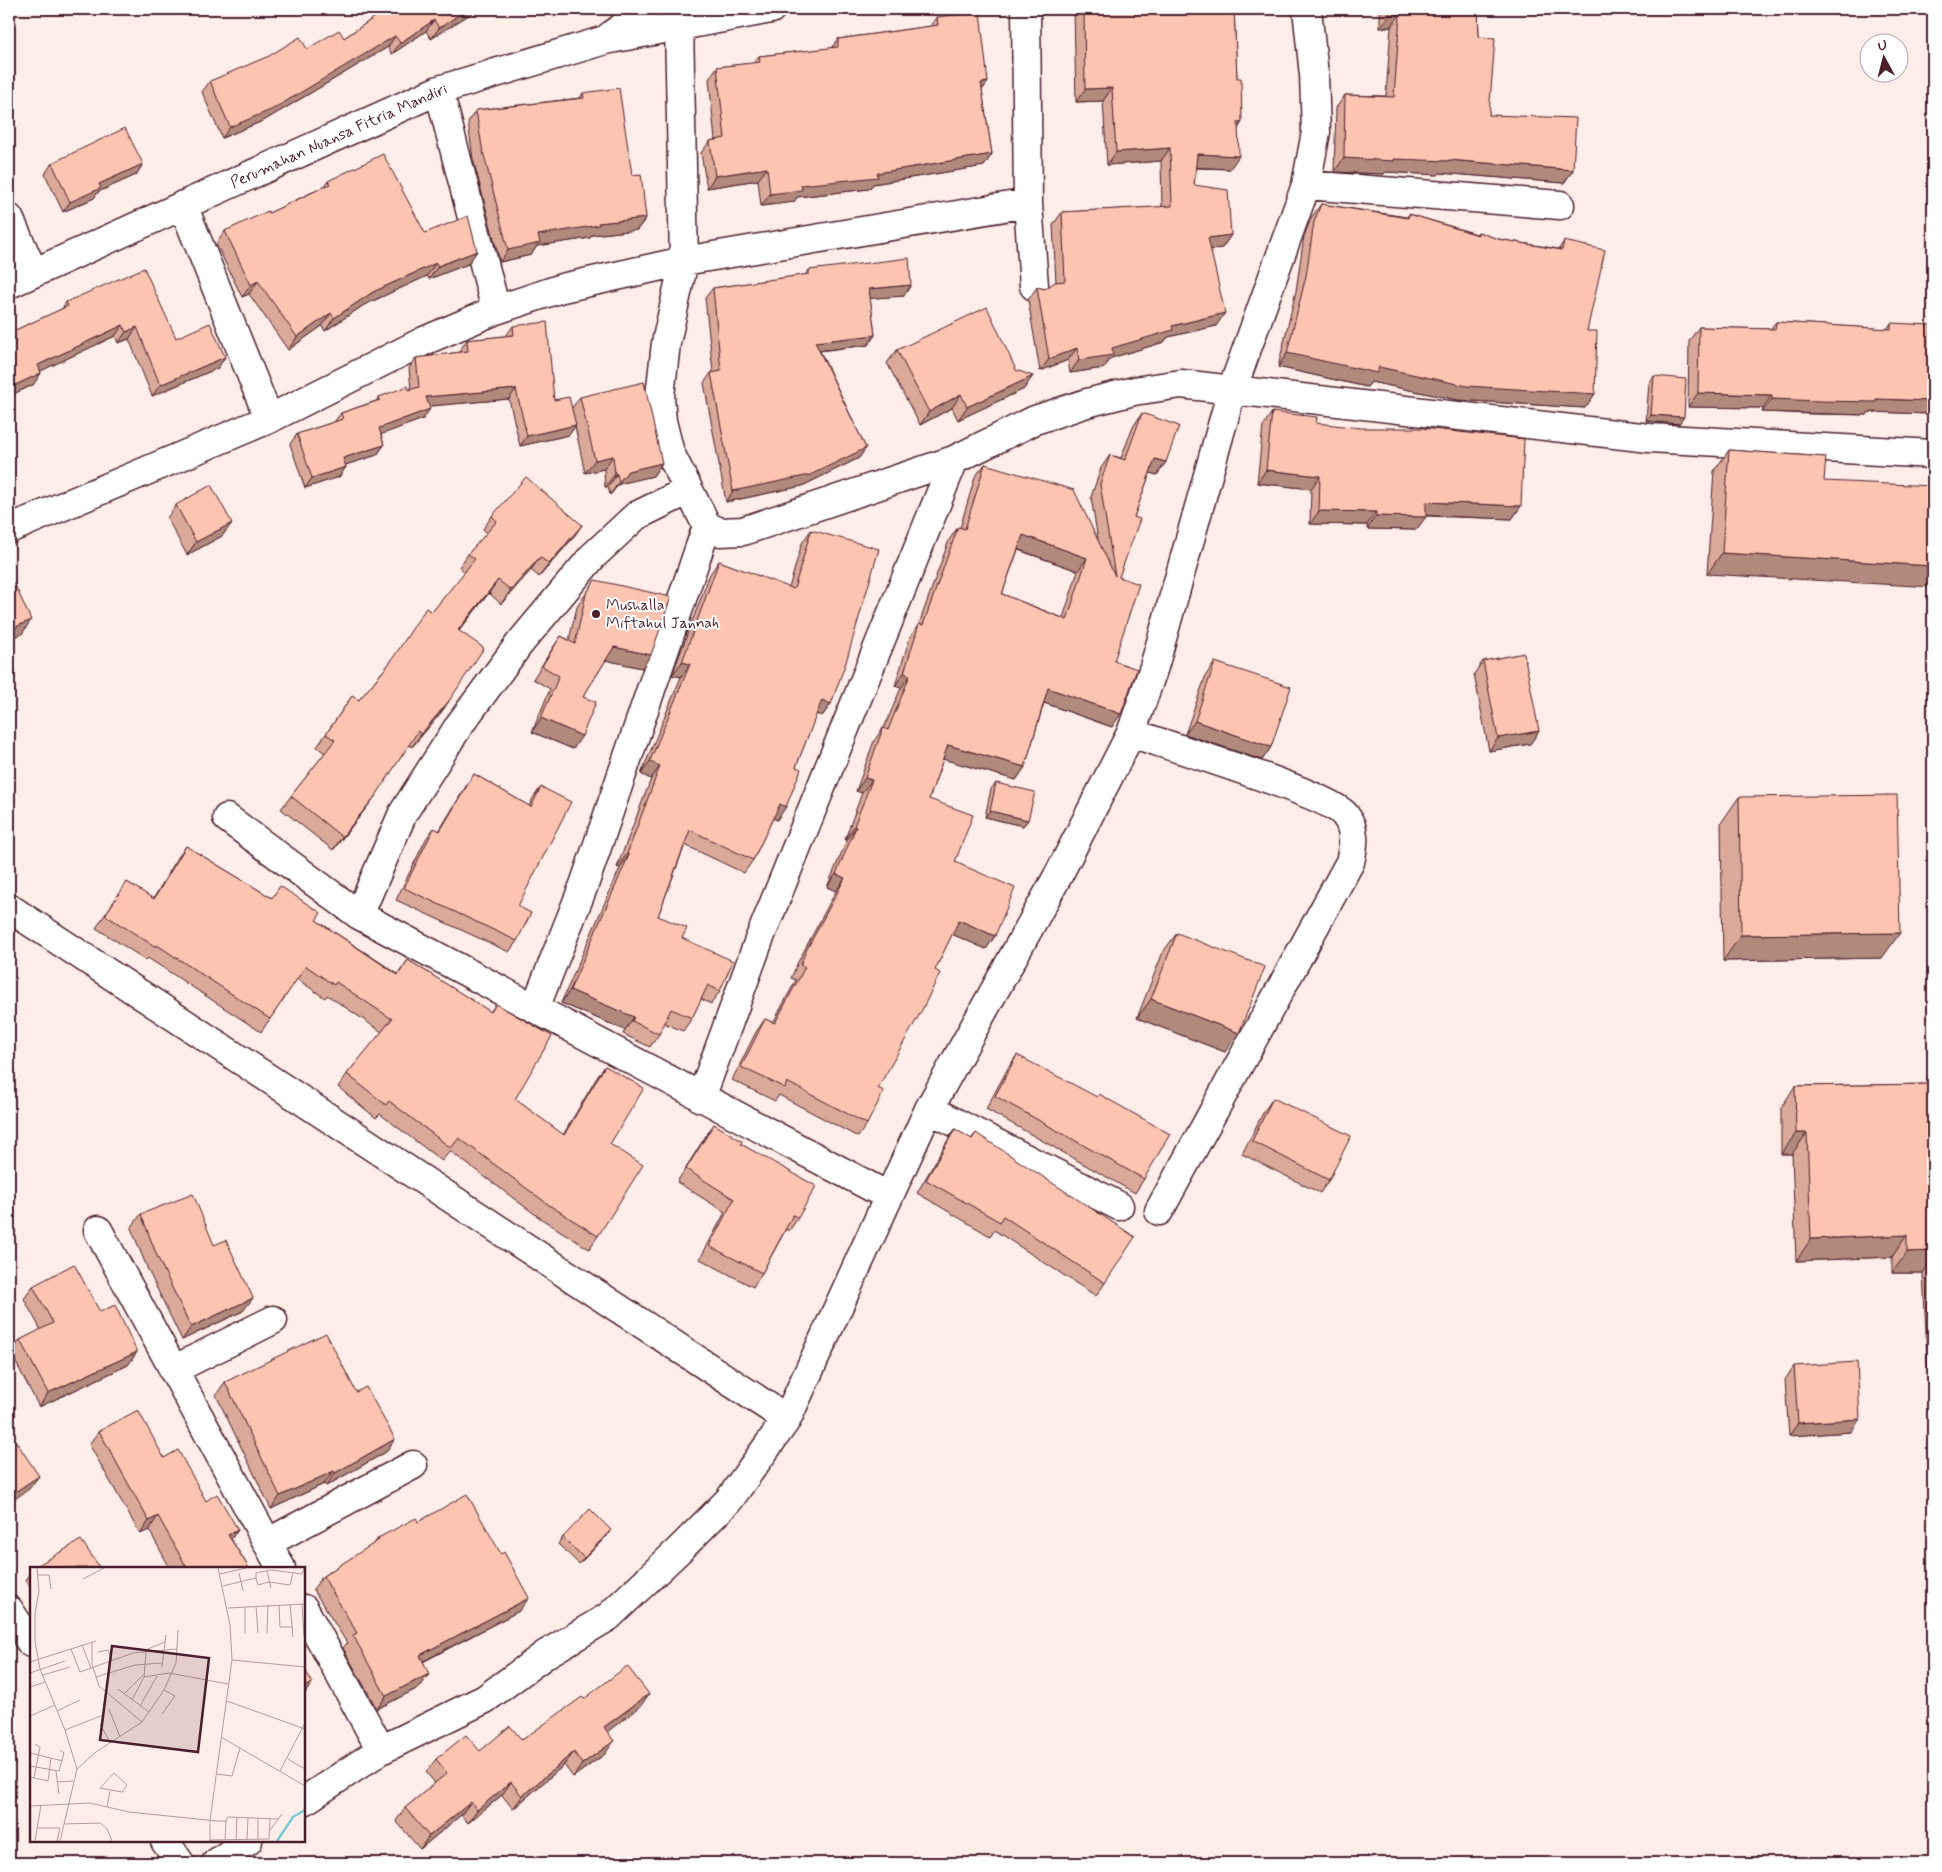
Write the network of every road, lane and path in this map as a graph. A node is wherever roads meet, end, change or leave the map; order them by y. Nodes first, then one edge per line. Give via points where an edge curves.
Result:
1 (646, 9) edge
2 (771, 9) edge
3 (1026, 9) edge
4 (1307, 9) edge
5 (679, 25) junction
6 (604, 40) junction
7 (439, 90) junction
8 (1306, 185) junction
9 (1028, 203) junction
10 (183, 205) junction
11 (1560, 206) dead end
12 (9, 218) edge
13 (684, 260) junction
14 (33, 271) junction
15 (9, 284) edge
16 (1034, 286) dead end
17 (496, 310) junction
18 (1232, 390) junction
19 (269, 419) junction
20 (1933, 454) edge
21 (954, 460) junction
22 (687, 492) junction
23 (707, 526) junction
24 (9, 530) edge
25 (1131, 733) junction
26 (227, 818) dead end
27 (9, 908) edge
28 (359, 915) junction
29 (535, 1008) junction
30 (701, 1098) junction
31 (929, 1109) junction
32 (888, 1196) junction
33 (1119, 1206) dead end
34 (1159, 1211) dead end
35 (98, 1230) dead end
36 (272, 1320) dead end
37 (173, 1370) junction
38 (787, 1419) junction
39 (413, 1465) dead end
40 (267, 1543) junction
41 (280, 1567) edge
42 (9, 1610) edge
43 (305, 1611) edge
44 (30, 1642) edge
45 (381, 1750) junction
46 (305, 1800) edge
47 (166, 1842) edge
48 (247, 1842) edge
49 (180, 1863) edge
50 (216, 1863) edge

1 - 6 street
2 - 5 street, Perumahan Nuansa Fitria Mandiri
3 - 9 street
4 - 8 street via 1316,132
5 - 6 street, Perumahan Nuansa Fitria Mandiri
5 - 13 street
6 - 7 street, Perumahan Nuansa Fitria Mandiri
7 - 10 street, Perumahan Nuansa Fitria Mandiri
7 - 17 street
8 - 11 street
8 - 18 street
9 - 13 street
9 - 16 street
10 - 14 street, Perumahan Nuansa Fitria Mandiri
10 - 19 street
12 - 14 street
13 - 17 street via 562,288
13 - 22 street via 666,343 660,396 670,453
14 - 15 street, Perumahan Nuansa Fitria Mandiri
17 - 19 street via 408,349
18 - 20 street via 1648,438
18 - 21 street via 1181,384 1086,403 1035,420
18 - 25 street via 1154,667
19 - 24 street
21 - 23 street via 743,531 720,532
21 - 30 street via 759,940
22 - 23 street
22 - 28 street via 636,516 592,556 520,643 460,724 403,813
23 - 29 street via 584,885
25 - 31 street via 1060,872
25 - 34 street via 1311,795 1344,813 1353,831 1350,862
26 - 28 street
27 - 38 street
28 - 29 street
29 - 30 street
30 - 32 street
31 - 32 street
31 - 33 street
32 - 38 street
35 - 37 street
36 - 37 street
37 - 40 street
38 - 45 street via 729,1500 608,1617 546,1654 485,1699
39 - 40 street
40 - 41 street
42 - 44 street
43 - 45 street
45 - 46 street
47 - 49 street
48 - 50 street

